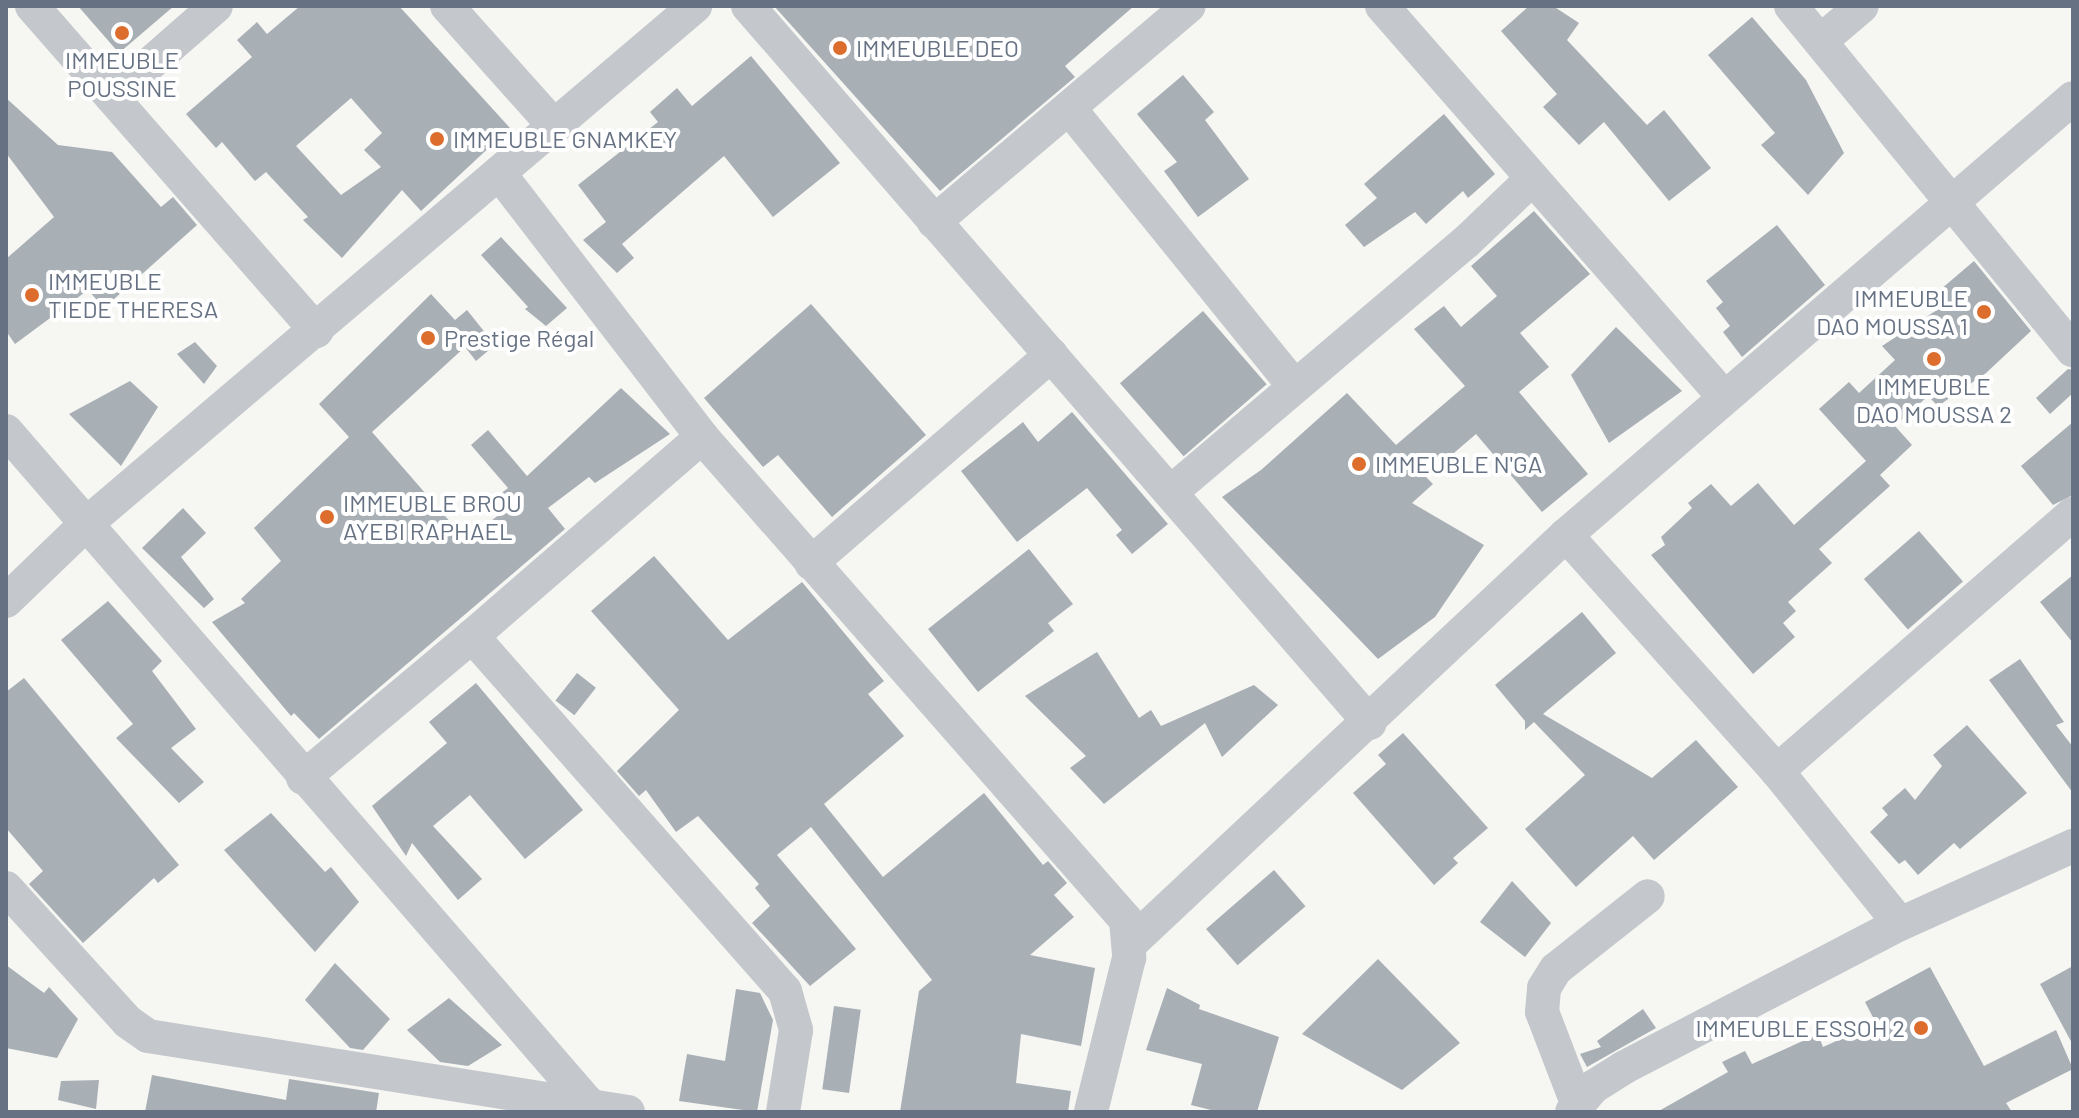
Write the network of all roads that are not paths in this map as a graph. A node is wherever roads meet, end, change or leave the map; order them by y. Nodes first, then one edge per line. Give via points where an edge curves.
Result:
1 (32, 6) edge
2 (216, 6) edge
3 (447, 6) edge
4 (695, 6) edge
5 (748, 6) edge
6 (1189, 6) edge
7 (1382, 6) edge
8 (1791, 6) edge
9 (1862, 6) edge
10 (1822, 40) junction
11 (112, 97) junction
12 (2073, 98) edge
13 (1069, 108) junction
14 (555, 127) junction
15 (499, 173) junction
16 (1532, 179) junction
17 (1950, 205) junction
18 (934, 222) junction
19 (317, 331) junction
20 (2073, 350) edge
21 (1051, 355) junction
22 (1294, 386) junction
23 (1724, 397) junction
24 (6, 431) edge
25 (702, 437) junction
26 (1171, 492) junction
27 (2073, 514) edge
28 (86, 524) junction
29 (1566, 535) junction
30 (811, 563) junction
31 (6, 601) edge
32 (472, 636) junction
33 (1370, 723) junction
34 (1777, 771) junction
35 (303, 778) junction
36 (2073, 846) edge
37 (6, 888) edge
38 (1648, 896) dead end
39 (1900, 924) junction
40 (1131, 943) junction
41 (587, 1108) edge
42 (1575, 1108) edge
43 (628, 1112) edge
44 (783, 1112) edge
45 (1091, 1112) edge

1 - 11 street
2 - 11 street
3 - 14 street
4 - 14 street
5 - 18 street
6 - 13 street
7 - 16 street
8 - 10 street
9 - 10 street
10 - 17 street
11 - 19 street
12 - 17 street
13 - 18 street
13 - 22 street
14 - 15 street
15 - 19 street
15 - 25 street
16 - 22 street via 1466,242
16 - 23 street
17 - 20 street
17 - 23 street
18 - 21 street
19 - 28 street
21 - 26 street
21 - 30 street
22 - 26 street
23 - 29 street
24 - 28 street
25 - 30 street
25 - 32 street
26 - 33 street
27 - 34 street
28 - 31 street
28 - 35 street
29 - 33 street
29 - 34 street
30 - 40 street via 1115,903
32 - 35 street
32 - 44 street via 785,991 796,1030
33 - 40 street
34 - 39 street
35 - 41 street
36 - 39 street
37 - 41 street via 128,1022 148,1036
38 - 42 street via 1556,969 1544,988 1542,1012
39 - 42 street via 1623,1068
40 - 45 street
41 - 43 street

